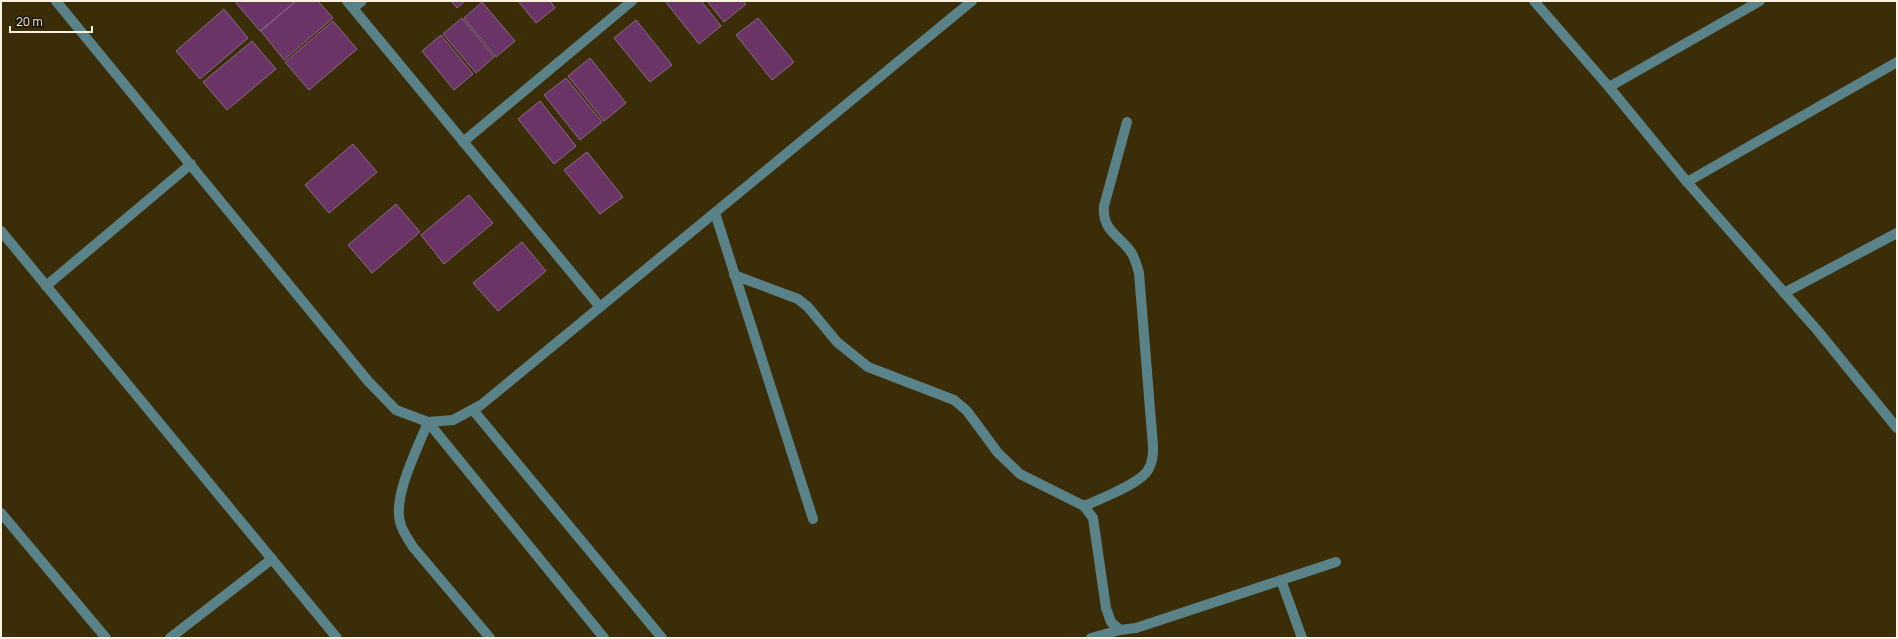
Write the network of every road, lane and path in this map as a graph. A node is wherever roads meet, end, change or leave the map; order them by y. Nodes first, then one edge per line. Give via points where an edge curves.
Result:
1 (56, 1) edge
2 (362, 1) edge
3 (632, 1) edge
4 (972, 1) edge
5 (1534, 1) edge
6 (1760, 1) edge
7 (350, 5) edge
8 (1897, 62) edge
9 (1609, 87) junction
10 (1127, 122) dead end
11 (463, 142) junction
12 (191, 164) junction
13 (1687, 182) junction
14 (715, 214) junction
15 (1, 231) edge
16 (1897, 233) edge
17 (734, 275) junction
18 (46, 286) junction
19 (1784, 292) junction
20 (600, 307) junction
21 (472, 410) junction
22 (428, 422) junction
23 (1897, 428) edge
24 (1084, 506) junction
25 (1, 513) edge
26 (813, 519) dead end
27 (272, 559) junction
28 (1336, 562) dead end
29 (1281, 580) junction
30 (1120, 630) junction
31 (106, 638) edge
32 (170, 638) edge
33 (337, 638) edge
34 (490, 638) edge
35 (604, 638) edge
36 (662, 638) edge
37 (1091, 638) edge
38 (1302, 638) edge

1 - 12 street
2 - 7 street
3 - 11 street
4 - 14 street
5 - 9 street
6 - 9 street
7 - 11 street
8 - 13 street
9 - 13 street
10 - 24 street via 1103,216 1107,226 1131,252 1139,272 1152,460 1148,471 1136,480
11 - 20 street
12 - 18 street
12 - 22 street via 368,381 396,410
13 - 19 street
14 - 17 street
14 - 20 street
15 - 18 street
16 - 19 street
17 - 24 street via 798,299 808,307 837,342 868,367 954,400 967,411 998,453 1020,474
17 - 26 street
18 - 27 street
19 - 23 street
20 - 21 street
21 - 22 street via 453,420
21 - 36 street
22 - 34 street via 404,487 399,506 400,521 413,547
22 - 35 street
24 - 30 street via 1094,518 1110,622
25 - 31 street
27 - 32 street
27 - 33 street
28 - 29 street
29 - 30 street via 1136,628
29 - 38 street
30 - 37 street

